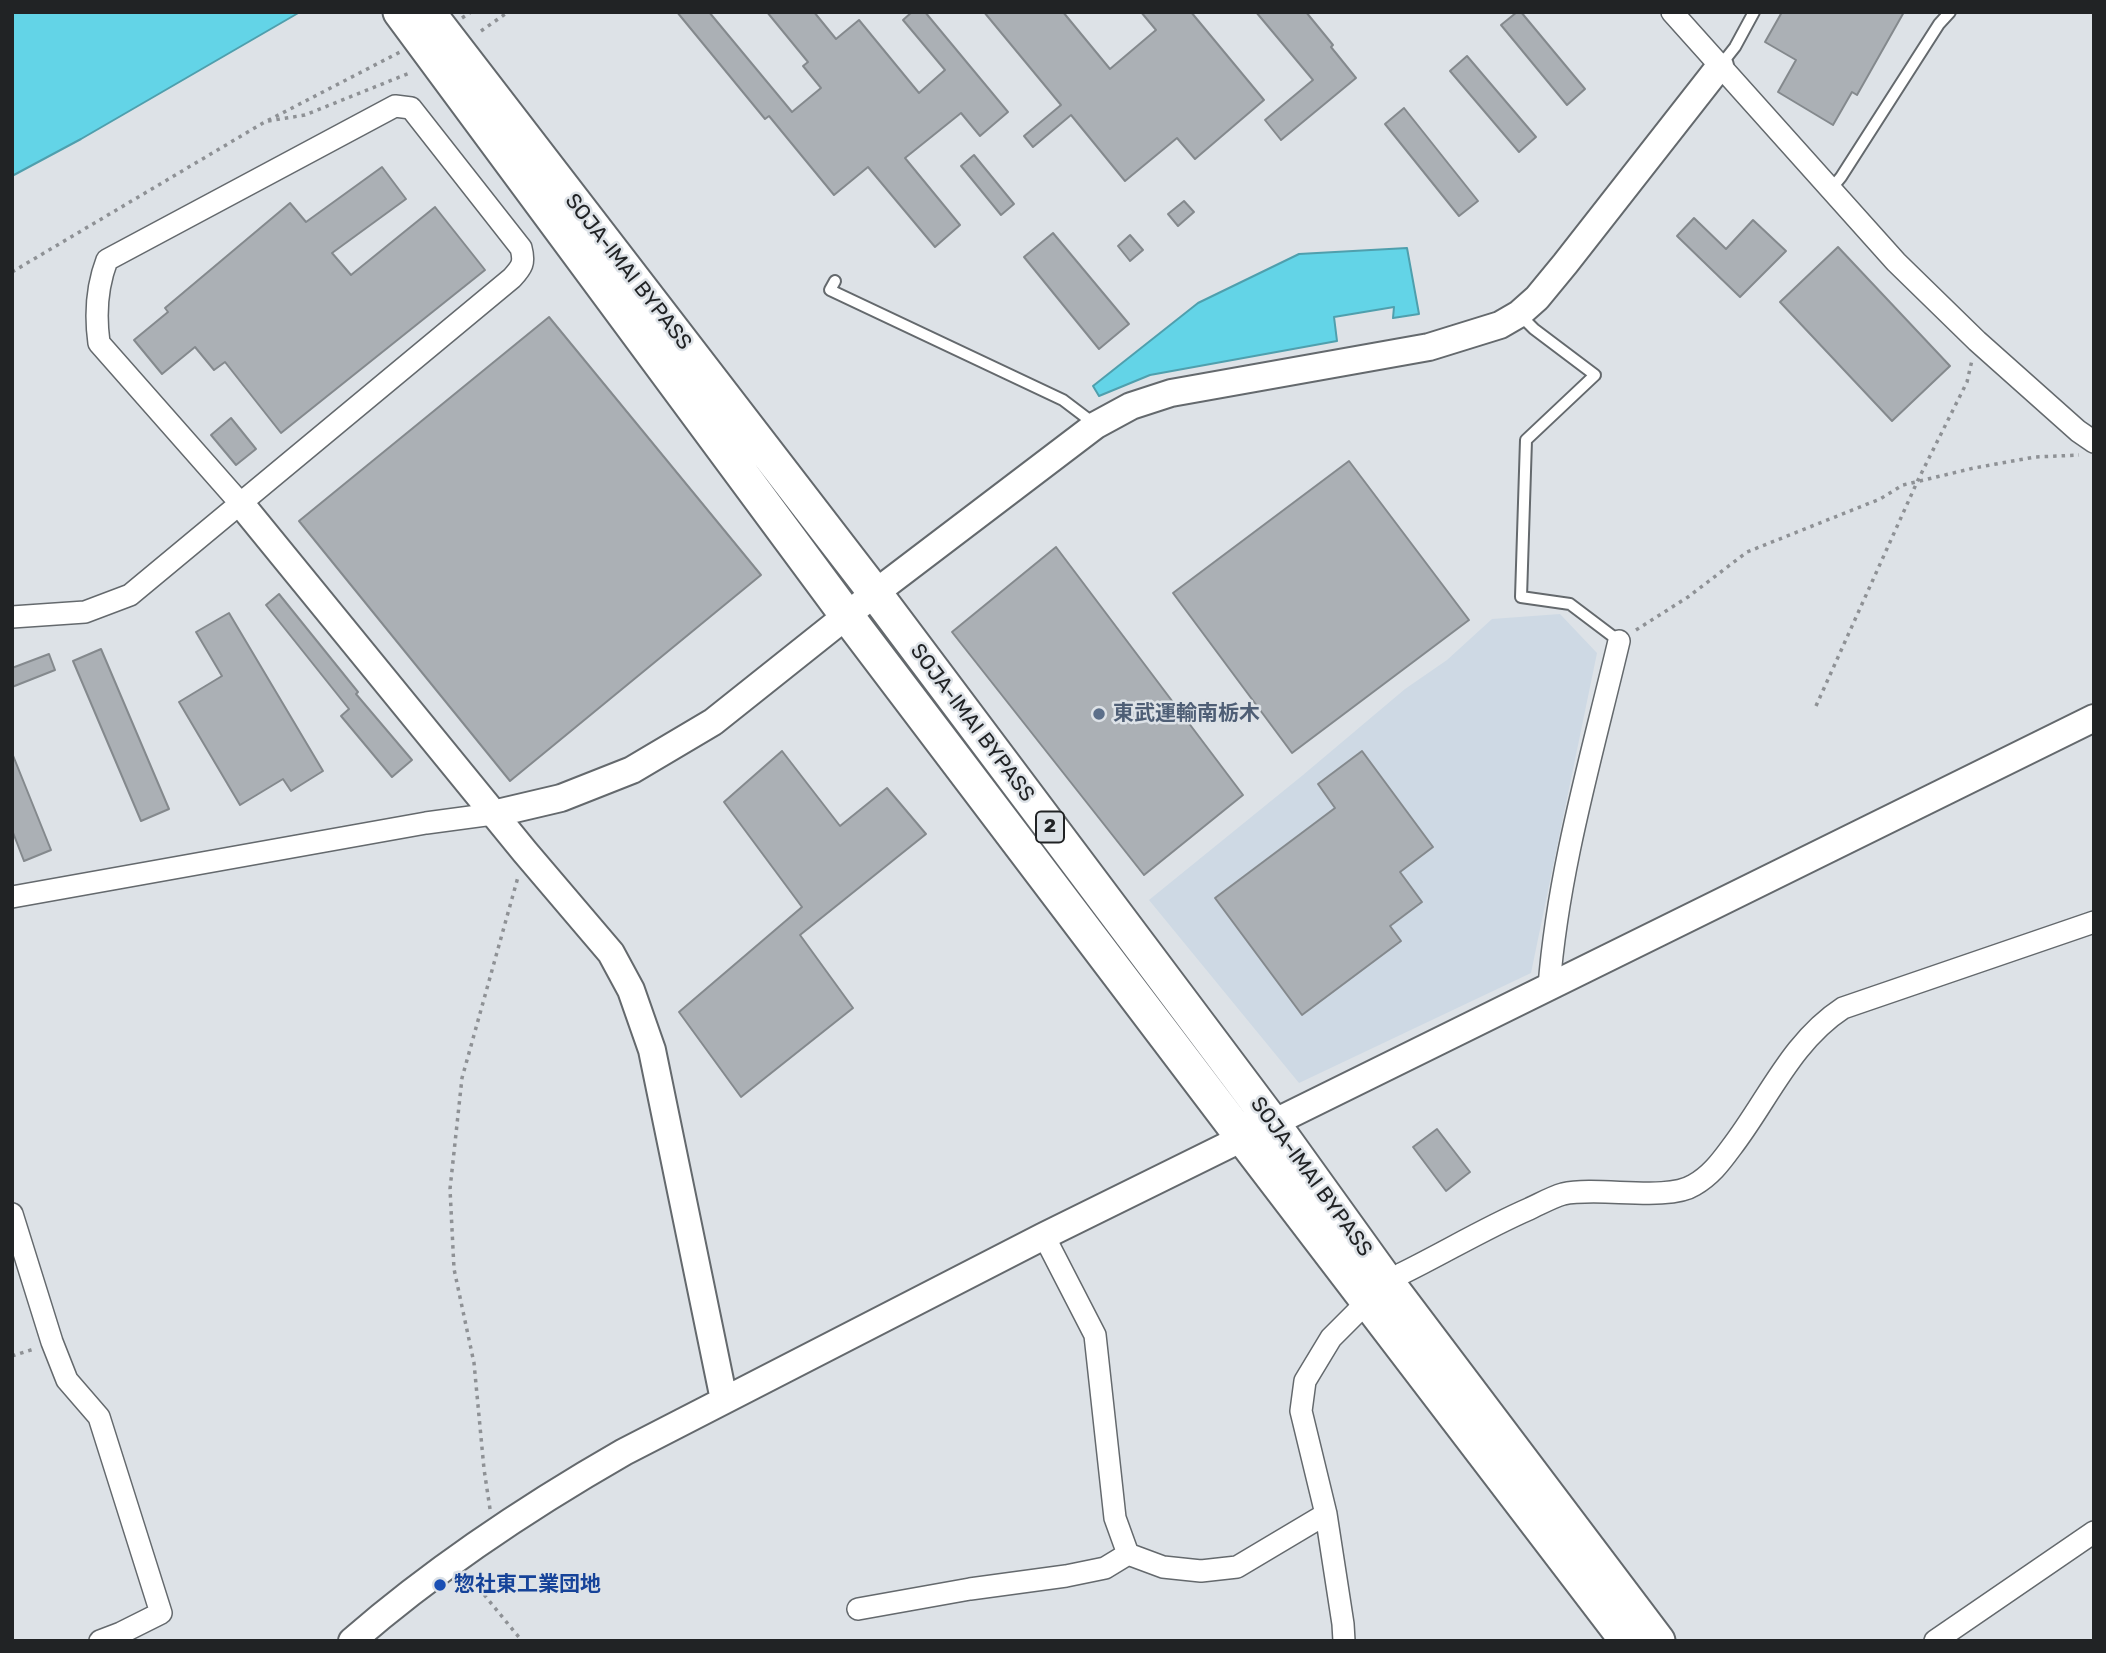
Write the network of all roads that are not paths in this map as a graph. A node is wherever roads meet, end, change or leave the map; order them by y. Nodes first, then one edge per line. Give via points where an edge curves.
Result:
1 (1672, 12) edge
2 (1755, 12) edge
3 (1950, 12) edge
4 (419, 31) edge
5 (1720, 66) junction
6 (1831, 189) junction
7 (835, 281) dead end
8 (1519, 314) junction
9 (1096, 425) junction
10 (2088, 449) edge
11 (241, 504) junction
12 (875, 593) junction
13 (847, 616) junction
14 (12, 617) edge
15 (1619, 641) joint
16 (2094, 718) edge
17 (493, 814) junction
18 (12, 897) edge
19 (2094, 922) edge
20 (1549, 987) junction
21 (1272, 1122) junction
22 (1242, 1137) junction
23 (12, 1214) edge
24 (1044, 1236) junction
25 (1401, 1274) dead end
26 (1357, 1312) dead end
27 (724, 1400) junction
28 (1326, 1514) junction
29 (2094, 1532) edge
30 (1128, 1554) junction
31 (858, 1609) dead end
32 (100, 1641) edge
33 (352, 1641) edge
34 (1344, 1641) edge
35 (1627, 1641) edge
36 (1658, 1641) edge
37 (1935, 1641) edge

1 - 5 street
2 - 5 lane
3 - 6 lane
4 - 12 main road, SOJA-IMAI BYPASS / 2
4 - 13 main road, SOJA-IMAI BYPASS / 2
5 - 6 street
5 - 8 street via 1565,264
6 - 10 street via 1896,262 2078,431
7 - 9 lane via 830,290 1063,400
8 - 9 street via 1500,325 1429,347 1171,393 1131,406
8 - 15 lane via 1595,375 1526,440 1521,597 1570,604
9 - 12 street
11 - 11 street via 522,267 520,248 411,108 395,106 107,260 99,280 99,343
11 - 14 street via 130,596 85,612
11 - 17 street
12 - 13 street
12 - 21 main road, SOJA-IMAI BYPASS / 2
13 - 17 street via 713,722 632,770 561,798
13 - 22 main road, SOJA-IMAI BYPASS / 2
15 - 20 street via 1570,851 1553,937
16 - 20 street
17 - 18 street
17 - 27 street via 611,953 631,990 652,1049
19 - 25 street via 1843,1008 1824,1021 1786,1065 1744,1132 1713,1171 1692,1187 1664,1193 1563,1194 1500,1221
20 - 21 street
21 - 22 street
21 - 36 main road, SOJA-IMAI BYPASS / 2
22 - 24 street
22 - 35 main road, SOJA-IMAI BYPASS / 2
23 - 32 street via 67,1380 99,1417 162,1613
24 - 27 street
24 - 30 street via 1095,1335 1115,1518
26 - 28 street via 1331,1338 1305,1381 1301,1411
27 - 33 street via 559,1489 455,1559
28 - 30 street via 1237,1567 1201,1571 1163,1567
28 - 34 street
29 - 37 street
30 - 31 street via 1105,1568 1079,1574

